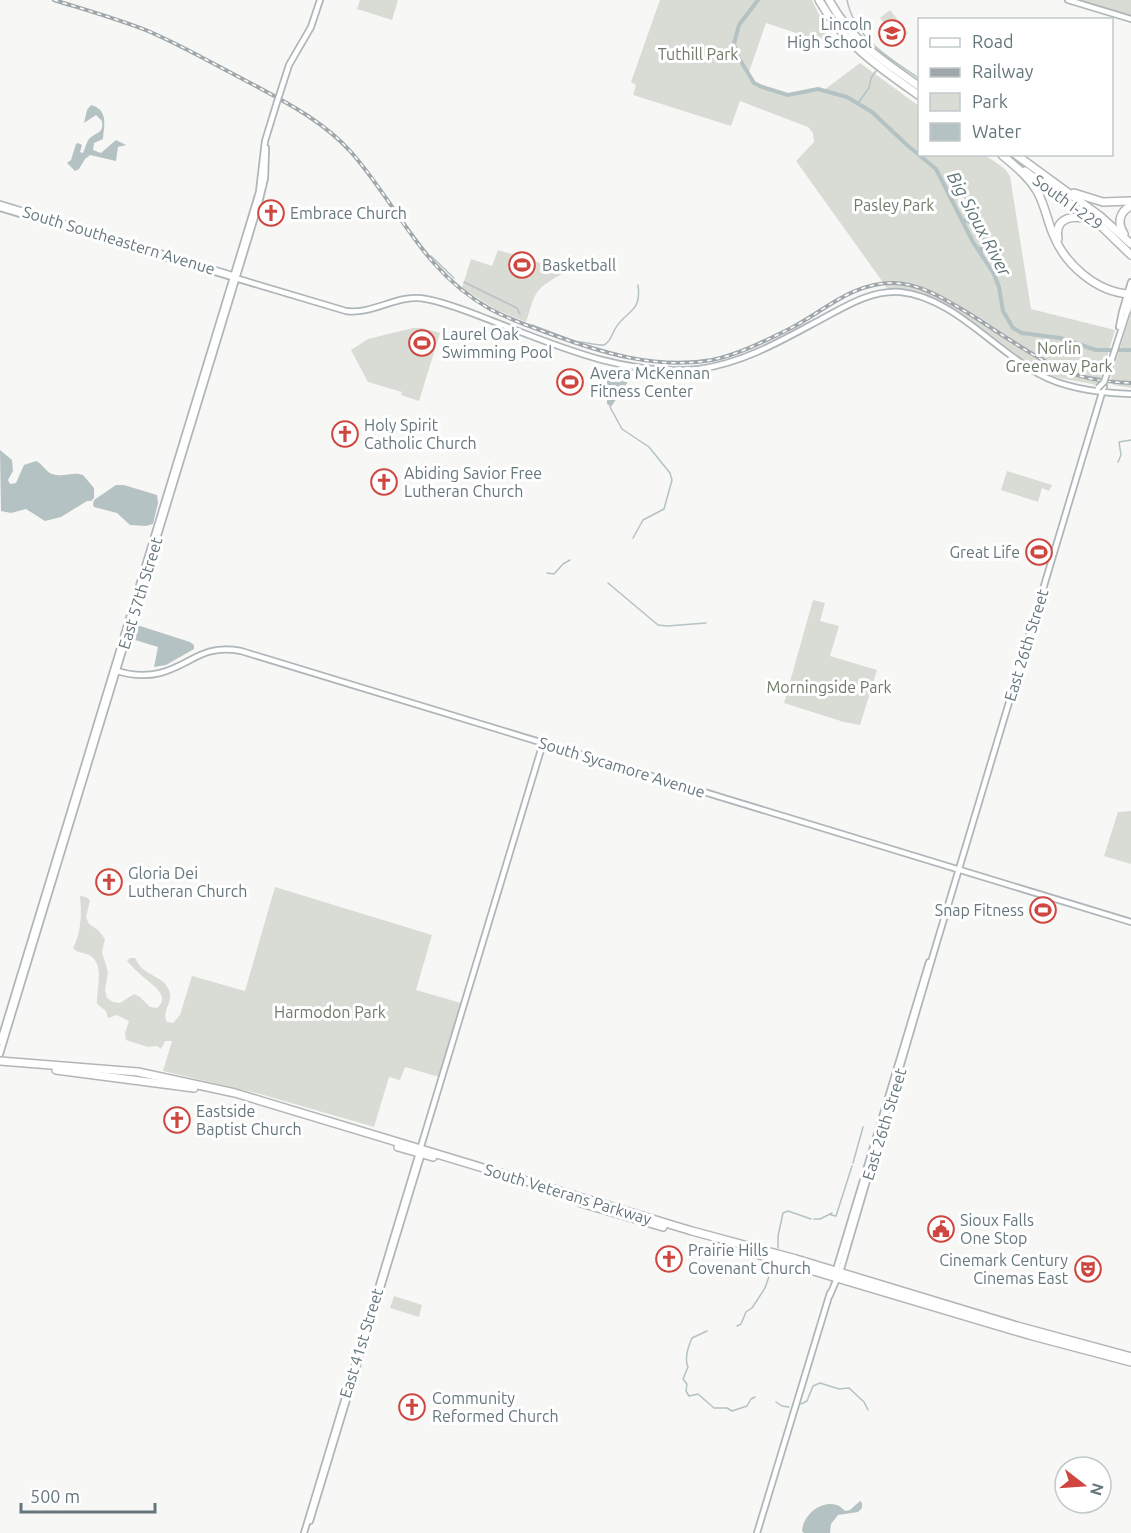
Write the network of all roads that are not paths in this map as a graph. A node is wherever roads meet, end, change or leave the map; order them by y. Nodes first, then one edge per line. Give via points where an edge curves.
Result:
1 (320, 0) edge
2 (820, 0) edge
3 (828, 0) edge
4 (834, 0) edge
5 (1068, 0) edge
6 (1131, 19) edge
7 (861, 44) junction
8 (918, 86) edge
9 (918, 95) edge
10 (268, 130) junction
11 (1003, 156) edge
12 (1003, 156) edge
13 (1018, 156) edge
14 (1054, 181) junction
15 (1131, 201) edge
16 (255, 204) junction
17 (0, 206) edge
18 (1131, 206) edge
19 (252, 227) junction
20 (1107, 231) junction
21 (1131, 244) edge
22 (1131, 255) edge
23 (234, 277) junction
24 (1131, 282) edge
25 (1127, 295) edge
26 (1127, 310) joint
27 (1118, 339) junction
28 (1110, 365) junction
29 (1098, 390) junction
30 (1131, 394) edge
31 (115, 671) junction
32 (544, 744) junction
33 (958, 870) junction
34 (1131, 922) edge
35 (0, 1042) edge
36 (0, 1054) edge
37 (0, 1063) edge
38 (421, 1151) junction
39 (837, 1274) junction
40 (1131, 1357) edge
41 (1131, 1362) edge
42 (304, 1533) edge
43 (757, 1533) edge

1 - 10 main road, East 57th Street, bridge via 311,27 289,65
2 - 9 highway via 845,38
3 - 7 highway
4 - 7 highway
5 - 6 main road
7 - 8 highway
10 - 16 main road, East 57th Street
10 - 19 main road, East 57th Street via 264,183
11 - 20 highway, South I-229
12 - 25 highway via 1033,185 1068,260 1094,282
13 - 14 highway, South I-229
14 - 15 highway via 1090,199
14 - 21 highway, South I-229
16 - 19 main road
16 - 23 main road, East 57th Street
17 - 23 main road, South Southeastern Avenue
18 - 21 highway via 1123,212 1120,222
19 - 23 main road, East 57th Street
20 - 22 highway, South I-229
20 - 25 highway via 1073,216 1061,222 1057,235 1084,273
23 - 29 main road, South Southeastern Avenue via 348,311 424,298 606,362 663,369 716,366 743,358 869,296 892,292 915,295 968,323 1040,375
23 - 31 main road, East 57th Street
24 - 25 main road, East 26th Street
25 - 26 highway
25 - 27 main road, East 26th Street
26 - 27 main road, East 26th Street
27 - 28 main road, East 26th Street
28 - 29 main road, bridge
28 - 29 main road, East 26th Street, bridge via 1104,386
29 - 30 main road
29 - 33 main road, East 26th Street
31 - 32 main road, South Sycamore Avenue via 153,675 203,653 239,651
31 - 35 main road, East 57th Street
31 - 36 main road, East 57th Street
32 - 33 main road, South Sycamore Avenue
32 - 38 main road, East 41st Street
33 - 34 main road, South Sycamore Avenue
33 - 39 main road, East 26th Street
37 - 38 highway, South Veterans Parkway via 196,1088
38 - 39 highway, South Veterans Parkway
38 - 42 main road, East 41st Street
39 - 40 highway, South Veterans Parkway
39 - 41 highway, South Veterans Parkway via 1029,1335
39 - 43 main road, East 26th Street

